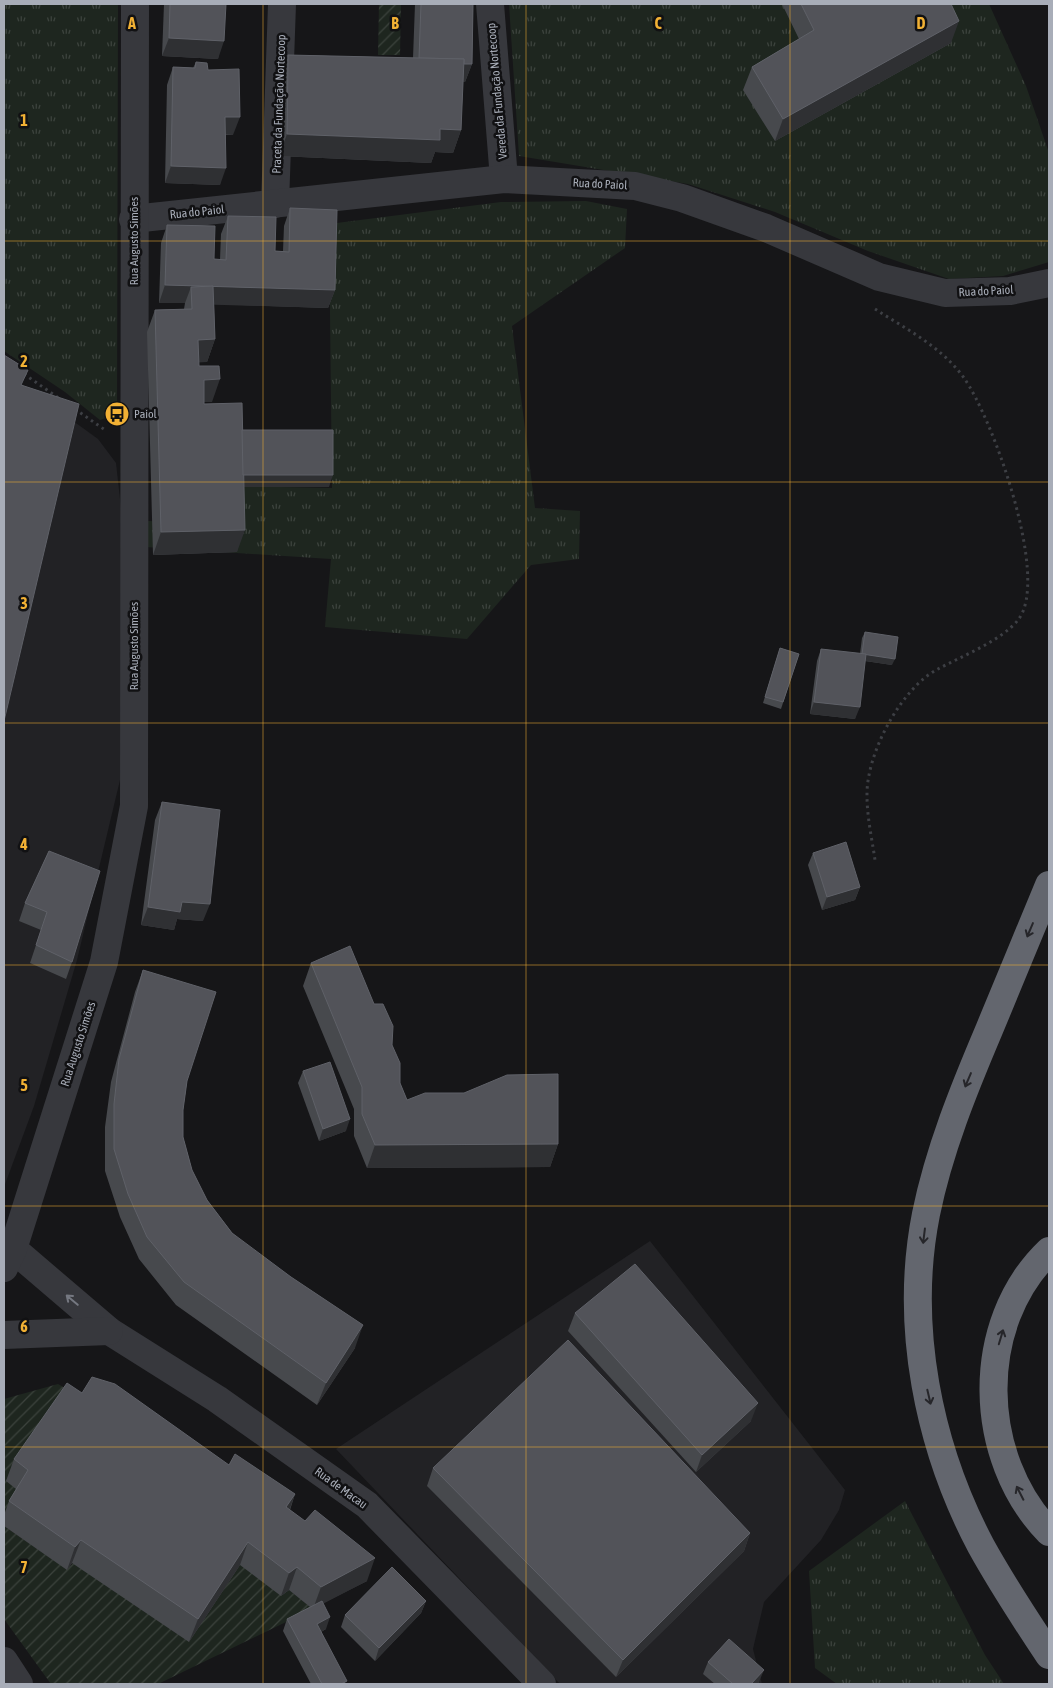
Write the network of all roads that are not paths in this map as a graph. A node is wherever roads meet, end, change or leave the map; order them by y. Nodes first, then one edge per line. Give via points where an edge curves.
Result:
1 (135, 4) edge
2 (282, 4) edge
3 (490, 4) edge
4 (504, 179) junction
5 (275, 204) junction
6 (133, 219) junction
7 (1049, 283) edge
8 (1049, 885) edge
9 (1049, 1251) edge
10 (8, 1259) edge
11 (109, 1331) junction
12 (4, 1335) edge
13 (1049, 1532) edge
14 (1049, 1654) edge
15 (4, 1661) edge
16 (19, 1684) edge
17 (542, 1684) edge

1 - 6 street, Rua Augusto Simões
2 - 5 street, Praceta da Fundação Nortecoop
3 - 4 street, Vereda da Fundação Nortecoop
4 - 5 street, Rua do Paiol
4 - 7 street, Rua do Paiol via 635,186 682,198 766,228 879,277 945,293 1010,291
5 - 6 street, Rua do Paiol
6 - 10 street, Rua Augusto Simões via 134,806 104,962
8 -> 14 highway via 962,1093 941,1155 926,1214 919,1280 919,1330 925,1380 958,1496 1011,1598
13 -> 9 highway via 1024,1501 1011,1474 995,1424 992,1387 1007,1317 1021,1284
11 -> 10 street, Rua de Macau
11 - 12 street
11 - 17 street, Rua de Macau via 218,1399 367,1505
15 - 16 street

